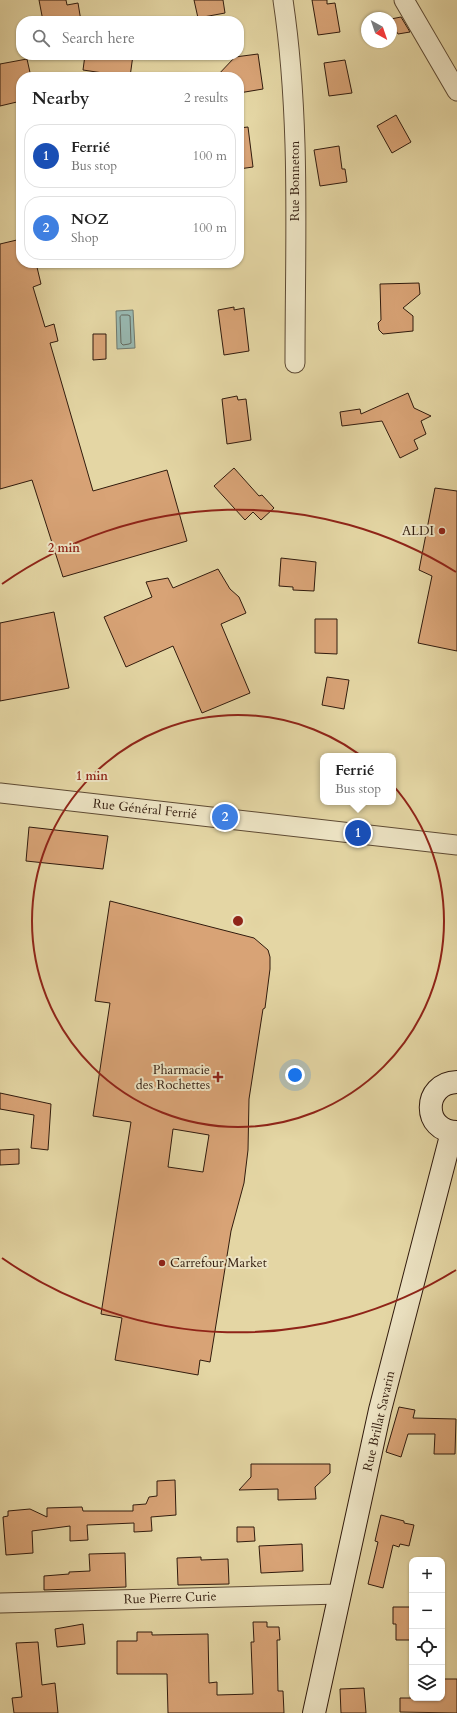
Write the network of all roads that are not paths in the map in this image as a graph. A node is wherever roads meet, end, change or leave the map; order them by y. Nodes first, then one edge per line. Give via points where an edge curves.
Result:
1 (284, 0) edge
2 (404, 0) edge
3 (457, 91) edge
4 (295, 363) dead end
5 (0, 793) edge
6 (457, 845) edge
7 (457, 1082) edge
8 (454, 1132) edge
9 (340, 1594) junction
10 (0, 1603) edge
11 (314, 1713) edge

1 - 4 street, Rue Bonneton via 295,119
2 - 3 street
5 - 6 street, Rue Général Ferrié
7 - 8 main road, Rue Brillat Savarin via 438,1089 430,1110 437,1125
8 - 9 main road, Rue Brillat Savarin via 380,1410
9 - 10 street, Rue Pierre Curie
9 - 11 main road, Rue Brillat Savarin

